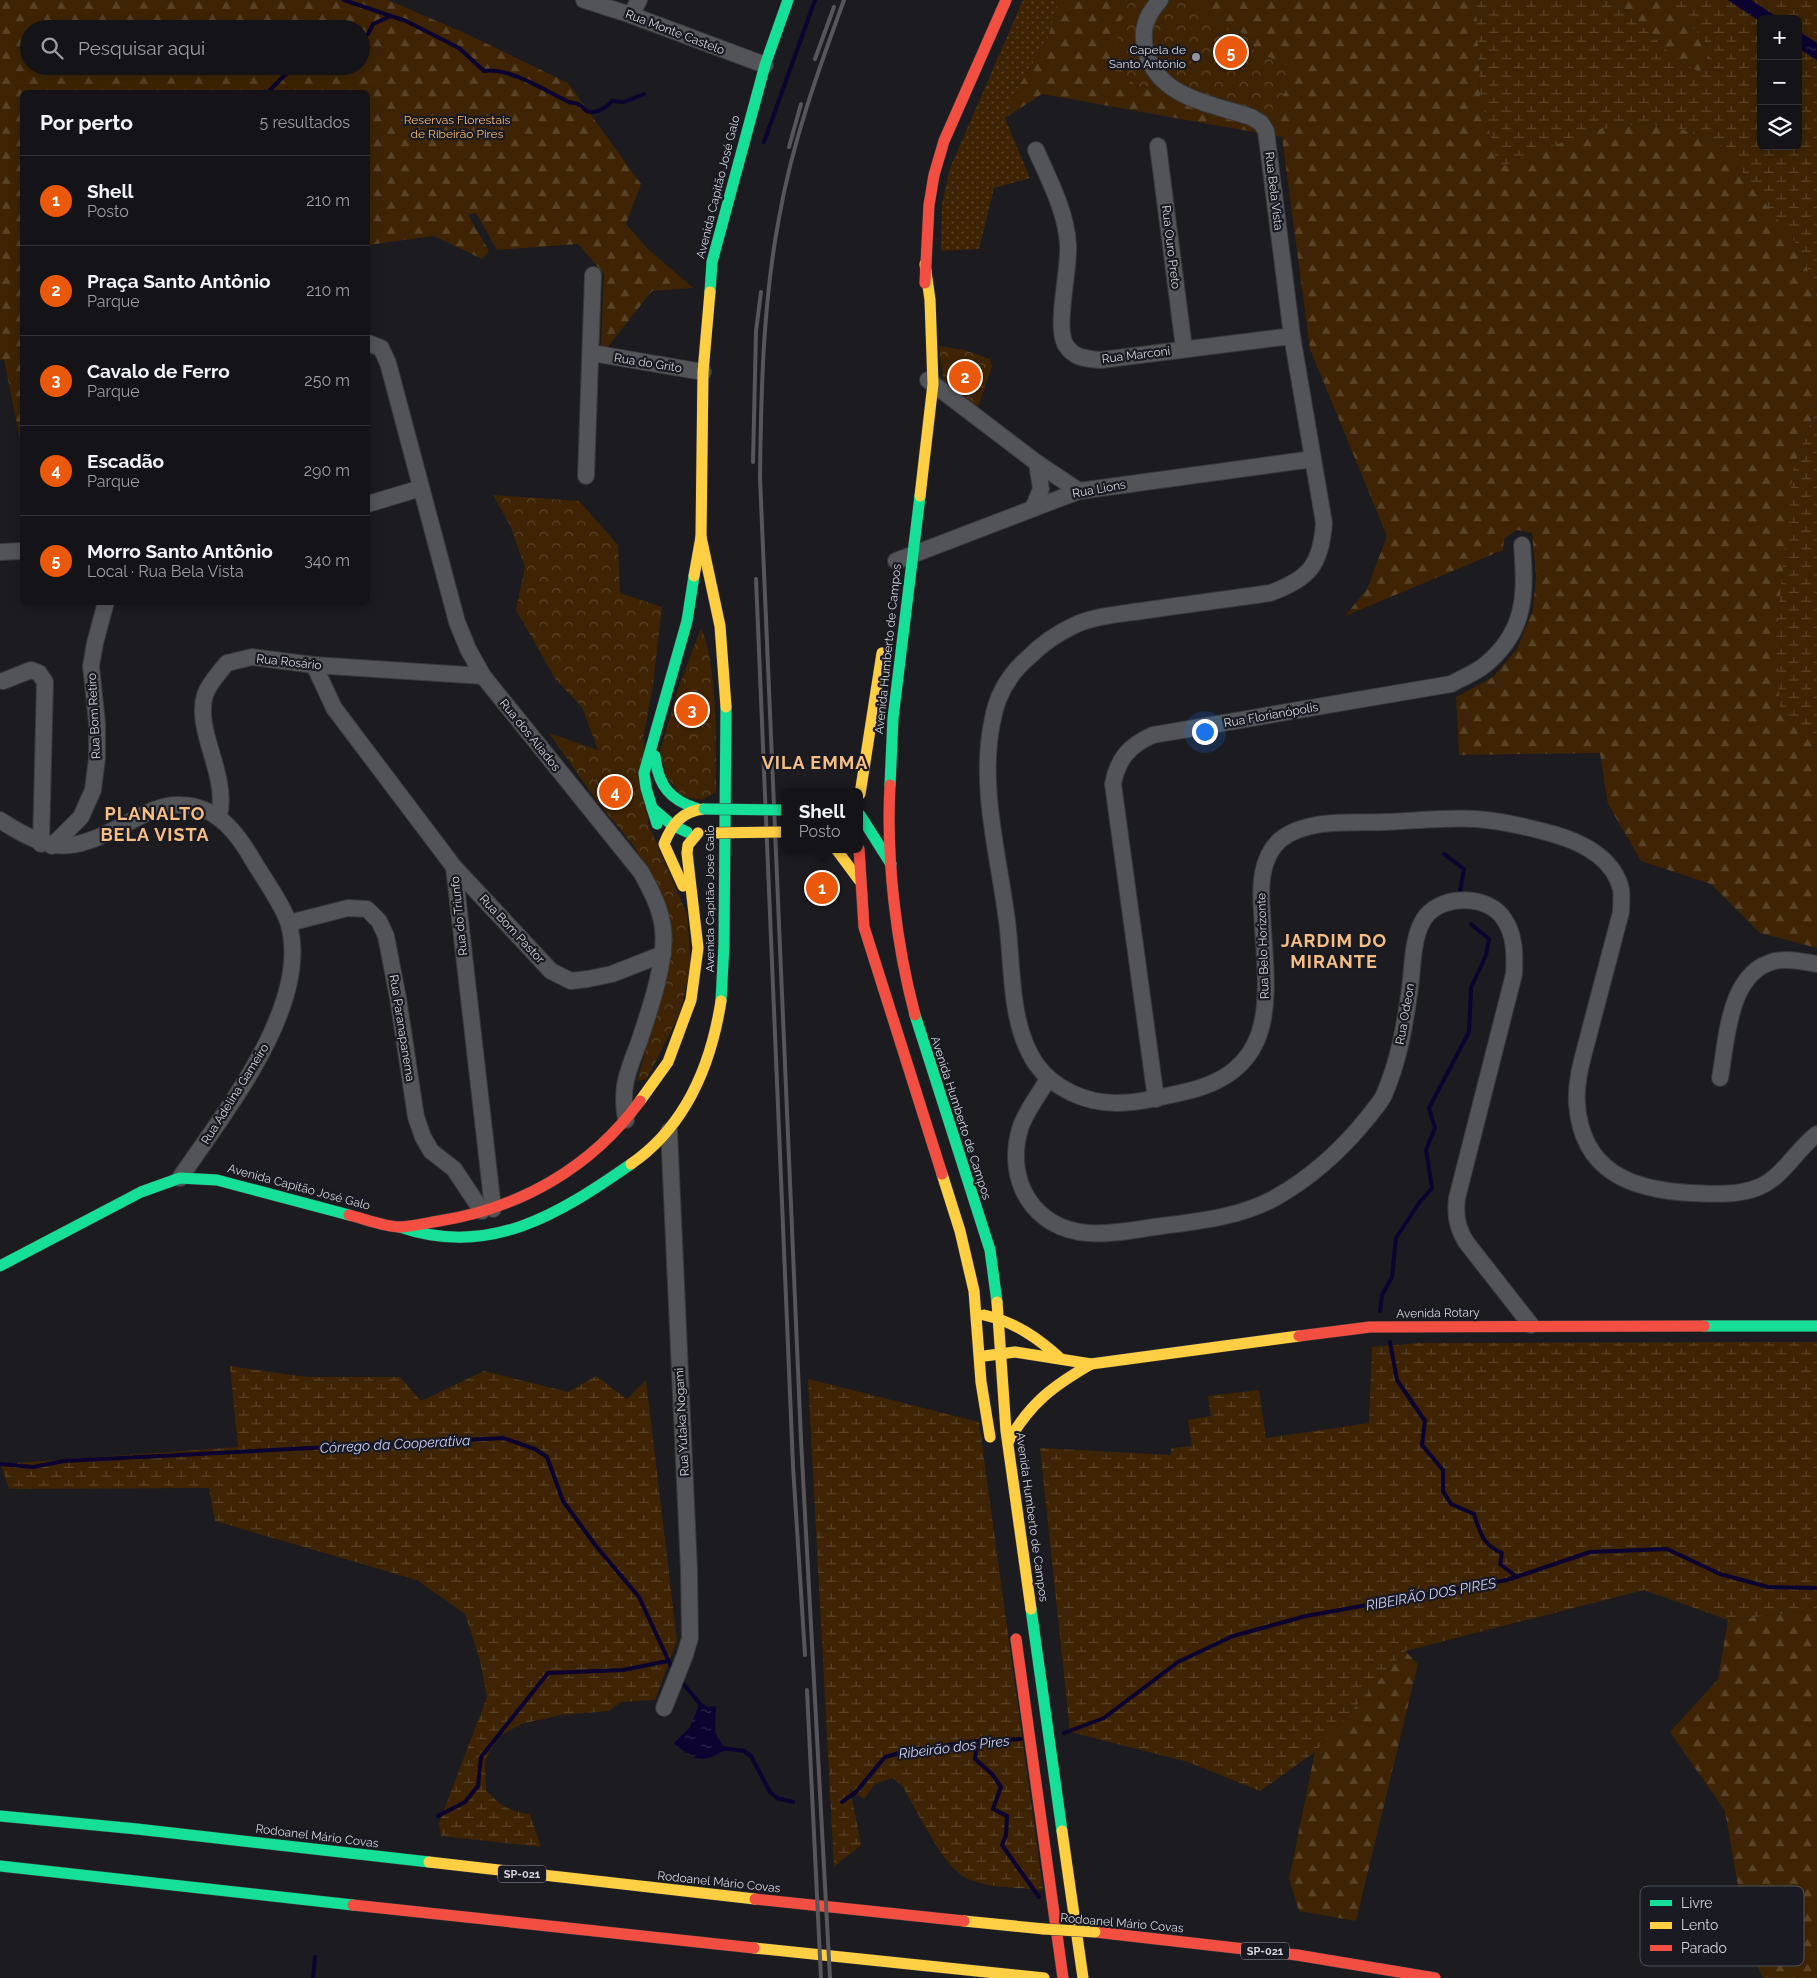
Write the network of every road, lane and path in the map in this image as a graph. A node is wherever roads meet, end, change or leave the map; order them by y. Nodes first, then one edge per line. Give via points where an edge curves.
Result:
1 (584, 0) edge
2 (639, 0) edge
3 (788, 0) edge
4 (1006, 0) edge
5 (1160, 0) edge
6 (631, 15) junction
7 (765, 65) junction
8 (1158, 146) dead end
9 (1036, 150) dead end
10 (593, 275) dead end
11 (1292, 336) junction
12 (370, 344) edge
13 (1184, 348) junction
14 (592, 353) junction
15 (703, 372) junction
16 (929, 381) junction
17 (912, 457) dead end
18 (1313, 459) junction
19 (1037, 463) junction
20 (586, 476) dead end
21 (421, 488) junction
22 (1079, 490) junction
23 (370, 503) edge
24 (1033, 508) junction
25 (701, 537) junction
26 (1522, 545) dead end
27 (20, 551) edge
28 (0, 552) edge
29 (900, 561) junction
30 (105, 605) edge
31 (884, 639) dead end
32 (314, 665) junction
33 (483, 676) junction
34 (3, 681) dead end
35 (654, 740) junction
36 (865, 756) junction
37 (850, 785) dead end
38 (861, 788) edge
39 (889, 798) junction
40 (652, 808) junction
41 (701, 809) junction
42 (781, 810) edge
43 (219, 816) junction
44 (0, 820) edge
45 (863, 820) edge
46 (672, 825) junction
47 (863, 825) edge
48 (781, 832) edge
49 (704, 833) junction
50 (664, 844) junction
51 (47, 845) junction
52 (839, 853) edge
53 (859, 853) edge
54 (891, 864) junction
55 (454, 867) junction
56 (859, 880) junction
57 (696, 921) junction
58 (289, 923) junction
59 (864, 927) junction
60 (901, 950) junction
61 (662, 954) junction
62 (1817, 964) edge
63 (1720, 1078) dead end
64 (1048, 1079) junction
65 (1156, 1099) junction
66 (626, 1120) junction
67 (669, 1131) junction
68 (1817, 1134) edge
69 (180, 1178) junction
70 (488, 1210) junction
71 (400, 1227) junction
72 (0, 1266) edge
73 (977, 1314) junction
74 (1000, 1318) junction
75 (1531, 1325) junction
76 (1817, 1326) edge
77 (999, 1354) junction
78 (979, 1357) junction
79 (1062, 1360) junction
80 (1091, 1364) junction
81 (1008, 1442) junction
82 (991, 1447) dead end
83 (1015, 1631) dead end
84 (664, 1708) dead end
85 (0, 1816) edge
86 (0, 1866) edge
87 (1044, 1978) edge
88 (1063, 1978) edge
89 (1083, 1978) edge
90 (1435, 1978) edge

1 - 6 street, Rua Monte Castelo
2 - 6 street
3 - 7 main road, Avenida Capitão José Galo
4 - 16 main road, Avenida Humberto de Campos via 944,141 929,205 925,264
5 - 11 street, Rua Bela Vista via 1148,14 1143,28 1149,63 1158,77 1178,93 1251,116 1266,131
6 - 7 street, Rua Monte Castelo
7 - 15 main road, Avenida Capitão José Galo via 712,262
8 - 13 street, Rua Ouro Preto
9 - 13 street, Rua Marconi via 1066,229 1064,343 1072,353 1085,359 1101,360
10 - 14 street
11 - 13 street, Rua Marconi
11 - 18 street, Rua Bela Vista
12 - 21 street, Rua dos Aliados via 381,348 388,363
14 - 15 street, Rua do Grito
14 - 20 street
15 - 25 main road, Avenida Capitão José Galo
16 - 17 main road, Avenida Humberto de Campos
16 - 19 street
16 - 29 main road, Avenida Humberto de Campos
18 - 22 street, Rua Lions
18 - 64 street, Rua Belo Horizonte via 1324,523 1322,548 1309,571 1292,585 1270,593 1108,616 1074,625 1029,656 998,697 988,750 988,781 1008,923 1015,1002 1023,1038 1034,1061
19 - 22 street
19 - 24 street via 1040,489
21 - 23 street
21 - 33 street, Rua dos Aliados via 457,622
22 - 24 street, Rua Lions
24 - 29 street, Rua Lions
25 - 35 main road, Avenida Capitão José Galo via 687,621
25 - 67 main road, Avenida Capitão José Galo via 720,628 724,680 725,951 713,1041 702,1076
26 - 65 street, Rua Florianópolis via 1525,577 1522,611 1507,642 1484,666 1451,684 1154,735 1137,742 1125,754 1116,768 1113,784
27 - 28 street
29 - 39 main road, Avenida Humberto de Campos
30 - 51 street, Rua Bom Retiro via 91,666 97,723 93,790 81,818 69,832
31 - 36 main road, Avenida Humberto de Campos
32 - 33 street, Rua Rosário
32 - 43 street, Rua Rosário via 252,657 227,663 213,680 205,695 203,713 221,784
32 - 55 street, Rua do Triunfo via 334,708
33 - 61 street, Rua dos Aliados via 641,872 664,929
34 - 51 street via 31,670 39,673 45,682
35 - 40 main road, Avenida Capitão José Galo via 644,773
35 - 41 main road via 657,772 667,794 675,802
36 - 37 main road
36 - 38 main road, Avenida Humberto de Campos
39 - 45 main road
39 - 54 main road, Avenida Humberto de Campos
40 - 46 main road
40 - 50 main road, Avenida Capitão José Galo
41 - 42 main road, bridge
41 - 46 main road via 677,818
43 - 51 street via 182,805 160,807 88,842
43 - 58 street, Rua Adelina Gameiro via 242,841
44 - 51 street
46 - 49 main road
46 - 50 main road
47 - 54 main road
48 - 49 main road, bridge
49 - 57 main road via 688,845 686,853
50 - 57 main road, Avenida Capitão José Galo
52 - 56 main road
53 - 56 main road
54 - 60 main road, Avenida Humberto de Campos
55 - 61 street, Rua Bom Pastor via 551,971 571,981 612,974
55 - 70 street, Rua do Triunfo
56 - 59 main road
57 - 66 main road, Avenida Capitão José Galo via 695,979 679,1035 668,1062
58 - 69 street, Rua Adelina Gameiro via 294,950 290,981 270,1038
58 - 70 street, Rua Paranapanema via 348,908 367,909 379,920 386,936 398,998 416,1116 431,1151 454,1169
59 - 60 main road via 875,951 886,954
59 - 73 main road via 960,1231
60 - 74 main road, Avenida Humberto de Campos via 924,1049 990,1250
61 - 66 street, Rua dos Aliados via 646,1020 623,1087
62 - 63 street via 1794,960 1774,962 1754,971 1739,991 1732,1013
64 - 65 street, Rua Belo Horizonte via 1086,1099 1104,1103
64 - 75 street, Rua Odeon via 1020,1127 1015,1156 1017,1176 1026,1199 1044,1218 1067,1230 1110,1233 1237,1213 1272,1199 1307,1178 1349,1142 1383,1097 1396,1062 1417,936 1426,916 1439,905 1456,900 1474,901 1491,907 1503,917 1511,934 1515,952 1514,974 1457,1198 1456,1215 1466,1242
65 - 68 street, Rua Belo Horizonte via 1222,1080 1238,1069 1252,1050 1261,1029 1266,998 1260,888 1267,857 1280,840 1302,829 1332,823 1476,819 1532,828 1573,840 1596,853 1613,870 1621,890 1621,912 1580,1071 1577,1103 1581,1130 1596,1157 1607,1168 1637,1186 1664,1192 1716,1195 1744,1192 1774,1179 1803,1145
66 - 70 main road, Avenida Capitão José Galo via 595,1152 569,1172 530,1194
67 - 71 main road, Avenida Capitão José Galo via 606,1182 553,1212 512,1229 472,1240 449,1240 422,1236
67 - 84 street, Rua Yutaka Nogami via 690,1638
69 - 71 main road, Avenida Capitão José Galo via 217,1180
69 - 72 main road, Avenida Capitão José Galo via 140,1192
70 - 71 main road, Avenida Capitão José Galo
73 - 74 main road
73 - 78 main road
74 - 77 main road, Avenida Humberto de Campos
74 - 79 main road via 1045,1344
75 - 76 main road, Avenida Rotary
75 - 80 main road, Avenida Rotary via 1370,1327
77 - 78 main road, Avenida Rotary
77 - 79 main road, Avenida Rotary via 1015,1352
77 - 81 main road, Avenida Humberto de Campos
78 - 82 main road
79 - 80 main road, Avenida Rotary
80 - 81 main road via 1048,1389 1021,1416
81 - 89 main road, Avenida Humberto de Campos
83 - 88 main road
85 - 90 main road, Rodoanel Mário Covas / SP-021, bridge via 804,1905 1094,1932 1296,1955
86 - 87 main road

